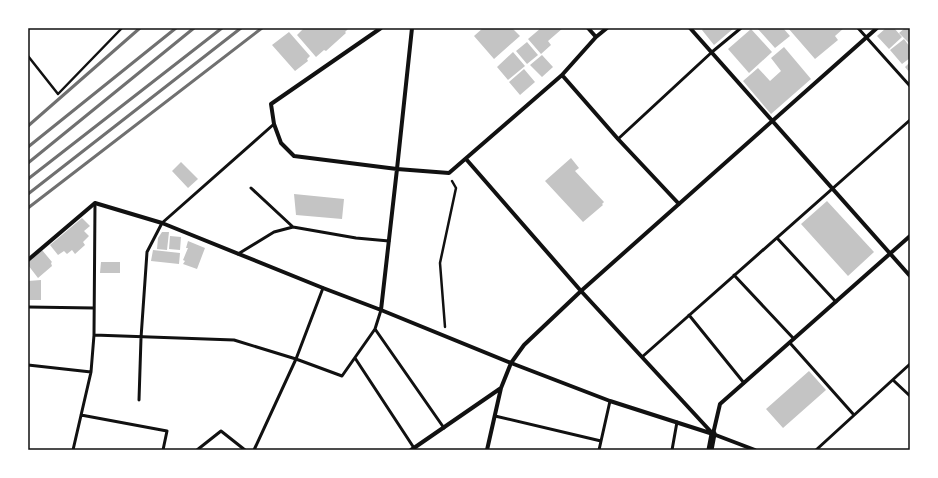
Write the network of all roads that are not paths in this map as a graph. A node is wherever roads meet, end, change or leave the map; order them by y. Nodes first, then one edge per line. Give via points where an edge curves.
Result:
1 (381, 28) edge
2 (412, 28) edge
3 (588, 28) edge
4 (607, 28) edge
5 (690, 28) edge
6 (741, 28) edge
7 (858, 28) edge
8 (877, 28) edge
9 (596, 37) junction
10 (866, 37) junction
11 (712, 52) junction
12 (562, 75) junction
13 (910, 86) edge
14 (772, 120) junction
15 (910, 120) edge
16 (274, 124) junction
17 (618, 139) junction
18 (466, 159) junction
19 (397, 169) junction
20 (251, 188) dead end
21 (832, 188) junction
22 (95, 203) junction
23 (679, 204) junction
24 (162, 223) junction
25 (293, 227) junction
26 (910, 236) edge
27 (777, 238) junction
28 (389, 241) junction
29 (890, 253) junction
30 (238, 254) junction
31 (28, 260) edge
32 (734, 275) junction
33 (910, 276) edge
34 (323, 288) junction
35 (581, 291) junction
36 (836, 302) junction
37 (28, 307) edge
38 (94, 308) junction
39 (381, 310) junction
40 (689, 315) junction
41 (375, 329) junction
42 (94, 335) junction
43 (141, 338) junction
44 (794, 339) junction
45 (790, 343) junction
46 (642, 357) junction
47 (354, 358) junction
48 (296, 359) junction
49 (511, 363) junction
50 (910, 364) edge
51 (28, 365) edge
52 (91, 372) junction
53 (893, 380) junction
54 (744, 383) junction
55 (501, 388) junction
56 (910, 396) edge
57 (139, 400) dead end
58 (610, 401) junction
59 (81, 415) junction
60 (854, 415) junction
61 (495, 416) junction
62 (677, 422) junction
63 (444, 428) junction
64 (713, 434) junction
65 (601, 441) junction
66 (412, 449) edge
67 (73, 450) edge
68 (163, 450) edge
69 (197, 450) edge
70 (245, 450) edge
71 (254, 450) edge
72 (487, 450) edge
73 (599, 450) edge
74 (672, 450) edge
75 (710, 450) edge
76 (755, 450) edge
77 (816, 450) edge

1 - 16 street via 271,104
2 - 19 street
3 - 9 street
4 - 9 street
5 - 11 street
6 - 11 lane
7 - 10 lane
8 - 10 street
9 - 12 street
10 - 13 lane
10 - 14 street
11 - 14 street
11 - 17 lane
12 - 17 street
12 - 18 street
14 - 21 street
14 - 23 street
15 - 21 lane
16 - 19 street via 281,143 294,156
16 - 24 lane
17 - 23 street
18 - 19 street via 449,173
18 - 35 street
19 - 28 street
20 - 25 lane
21 - 27 lane
21 - 29 street
22 - 24 street
22 - 31 street
22 - 38 lane
23 - 35 street
24 - 30 street
24 - 43 lane via 148,252
25 - 28 lane
25 - 30 lane via 274,232
26 - 29 street
27 - 32 lane
27 - 36 lane
28 - 39 street
29 - 33 street
29 - 36 street
30 - 34 street
32 - 40 lane
32 - 44 lane
34 - 39 street
34 - 48 lane
35 - 46 street
35 - 49 street via 524,345
36 - 44 street
37 - 38 lane
38 - 42 lane
39 - 41 lane
39 - 49 street
40 - 46 lane
40 - 54 lane
41 - 47 lane
41 - 63 lane
42 - 43 lane
42 - 52 lane
43 - 48 lane via 234,340
43 - 57 lane
44 - 45 street
45 - 54 street
45 - 60 lane
46 - 64 street
47 - 48 lane via 342,376
47 - 66 lane
48 - 71 lane
49 - 55 street
49 - 58 street
50 - 53 lane
51 - 52 lane
52 - 59 lane
53 - 56 lane
53 - 60 lane
54 - 64 street via 720,404
55 - 61 street
55 - 63 street
58 - 62 street
58 - 65 lane
59 - 67 lane
59 - 68 lane via 167,431
60 - 77 lane
61 - 65 lane
61 - 72 street
62 - 64 street
62 - 74 lane
63 - 66 street
64 - 75 street
64 - 76 street
65 - 73 lane
69 - 70 lane via 221,431

